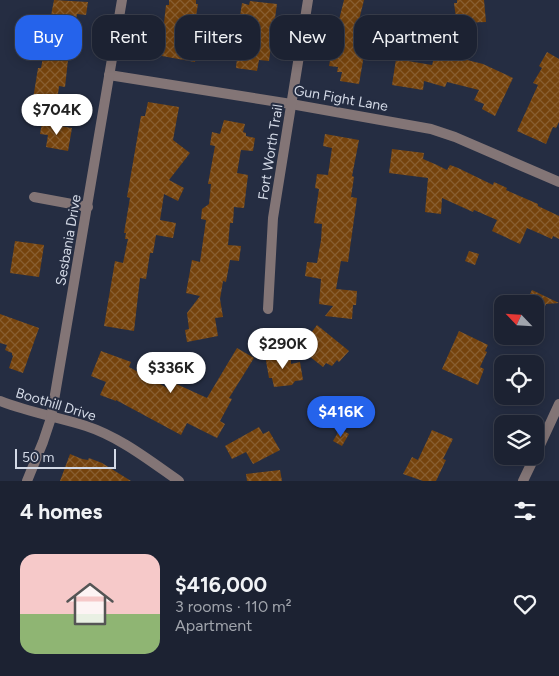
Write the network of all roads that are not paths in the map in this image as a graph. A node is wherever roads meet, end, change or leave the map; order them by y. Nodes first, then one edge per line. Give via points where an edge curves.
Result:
1 (122, 0) edge
2 (308, 0) edge
3 (109, 74) junction
4 (291, 104) junction
5 (559, 182) edge
6 (34, 197) dead end
7 (88, 207) junction
8 (268, 309) dead end
9 (0, 401) edge
10 (559, 404) edge
11 (51, 418) junction
12 (544, 436) edge
13 (531, 465) edge
14 (27, 481) edge
15 (180, 481) edge
16 (524, 481) edge

1 - 3 street, Sesbania Drive
2 - 4 street, Fort Worth Trail
3 - 4 street, Gun Fight Lane
3 - 7 street, Sesbania Drive
4 - 5 street, Gun Fight Lane via 431,129
4 - 8 street, Fort Worth Trail via 273,218
6 - 7 street
7 - 11 street, Sesbania Drive
9 - 11 street, Boothill Drive
10 - 12 street
11 - 14 street, Sesbania Drive
11 - 15 street, Boothill Drive via 102,432
13 - 16 street

